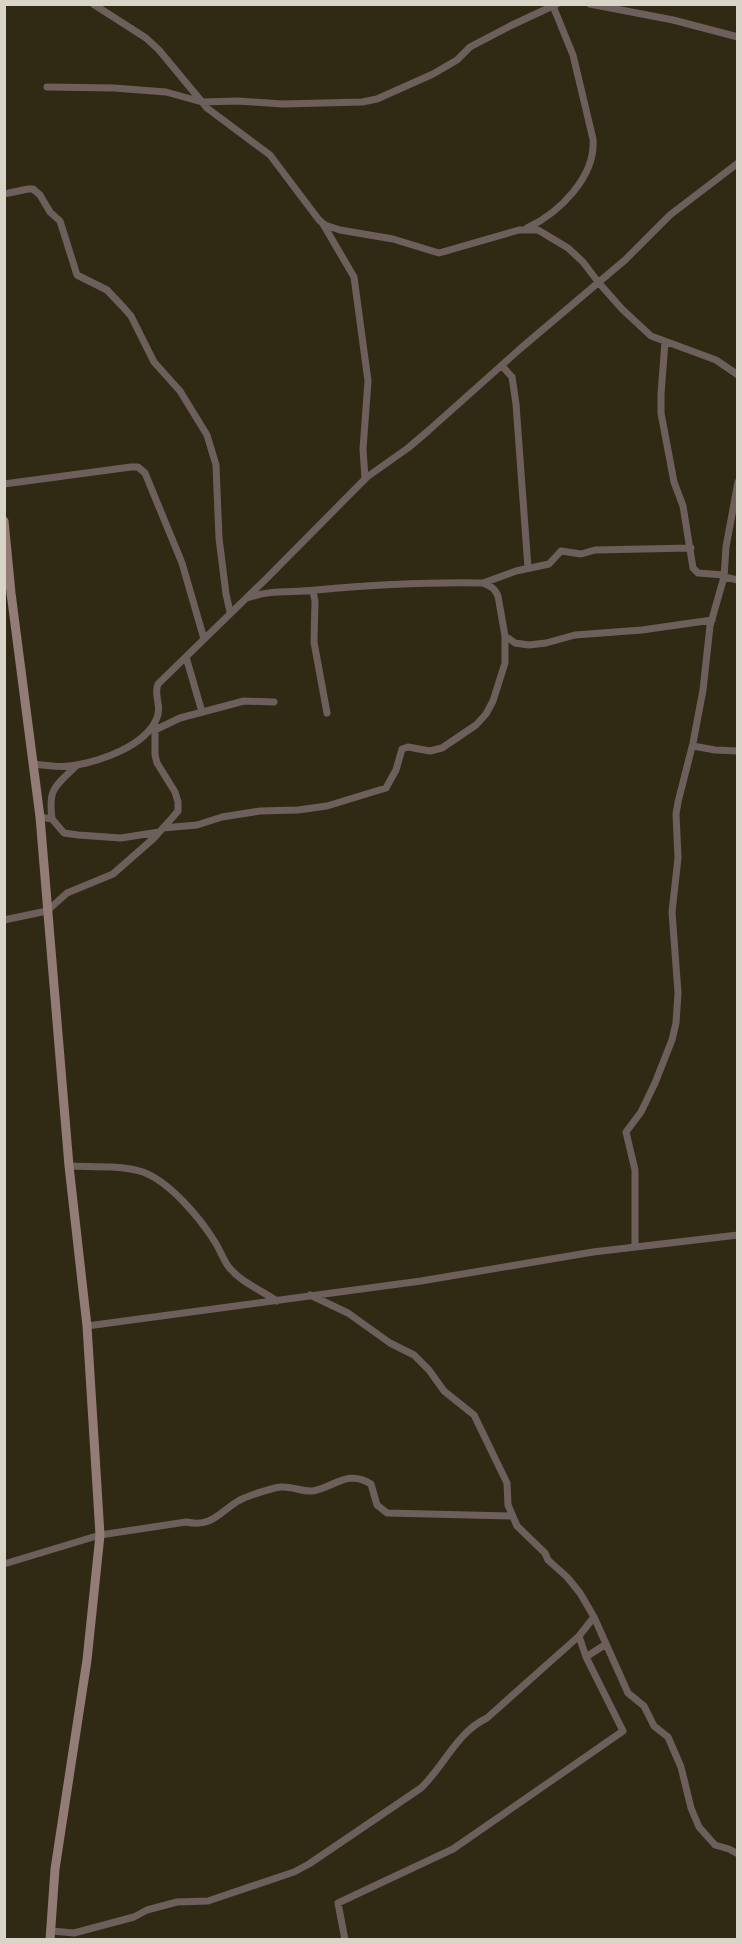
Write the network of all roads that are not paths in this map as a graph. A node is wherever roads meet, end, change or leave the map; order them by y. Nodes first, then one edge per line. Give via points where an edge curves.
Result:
1 (93, 4) edge
2 (590, 4) edge
3 (555, 5) edge
4 (738, 37) edge
5 (47, 87) dead end
6 (202, 102) junction
7 (738, 163) edge
8 (4, 194) edge
9 (323, 224) junction
10 (522, 230) junction
11 (599, 283) junction
12 (665, 342) junction
13 (502, 366) junction
14 (738, 375) edge
15 (365, 478) junction
16 (738, 482) edge
17 (4, 484) edge
18 (734, 512) edge
19 (4, 521) edge
20 (691, 548) junction
21 (528, 568) junction
22 (724, 576) junction
23 (738, 580) edge
24 (483, 583) junction
25 (313, 591) junction
26 (8, 593) edge
27 (245, 598) junction
28 (230, 612) junction
29 (712, 620) junction
30 (505, 636) junction
31 (204, 639) junction
32 (186, 657) junction
33 (274, 702) dead end
34 (202, 712) junction
35 (327, 713) dead end
36 (155, 727) junction
37 (693, 746) junction
38 (738, 751) edge
39 (34, 764) junction
40 (76, 766) junction
41 (40, 817) junction
42 (52, 819) junction
43 (161, 830) junction
44 (47, 911) junction
45 (4, 920) edge
46 (69, 1166) junction
47 (738, 1235) edge
48 (635, 1247) junction
49 (310, 1295) junction
50 (277, 1301) junction
51 (87, 1326) junction
52 (512, 1516) junction
53 (100, 1535) junction
54 (4, 1564) edge
55 (594, 1617) junction
56 (579, 1636) junction
57 (606, 1644) junction
58 (586, 1657) junction
59 (738, 1854) edge
60 (51, 1935) edge
61 (345, 1940) edge

1 - 6 street via 146,38
2 - 4 street
3 - 6 street via 470,47 433,74 377,99 323,104
3 - 10 street via 573,55 593,139 592,155 571,195
5 - 6 street via 155,91
6 - 9 street via 270,155
7 - 11 street via 670,214
8 - 28 street via 33,189 40,195 63,227 77,275 107,290 131,316 154,362 180,391 207,435 216,465 219,538
9 - 10 street via 439,253
9 - 15 street via 354,277 368,381
10 - 11 street via 538,230 568,248
11 - 12 street via 644,331
11 - 13 street
12 - 14 street via 716,360
12 - 20 street via 662,413
13 - 15 street via 408,448
13 - 21 street via 512,377 516,404
15 - 27 street
16 - 18 street
17 - 31 street via 131,467 142,469 182,563
18 - 22 street
19 - 26 street
20 - 21 street via 595,550 581,554 561,551 551,563
20 - 22 street via 695,571
21 - 24 street
22 - 23 street
22 - 29 street
24 - 25 street via 347,586
24 - 30 street via 496,591
25 - 27 street via 274,591
25 - 35 street via 314,642
26 - 39 street
27 - 28 street
28 - 31 street
29 - 30 street via 575,635 546,644 514,643
29 - 37 street
30 - 43 street via 506,663 486,714 442,748 402,749 386,788 327,806 260,811
31 - 32 street
32 - 34 street
32 - 36 street via 158,684 160,705
33 - 34 street via 250,700
34 - 36 street
36 - 40 street via 131,744
36 - 43 street via 157,764 178,802 178,811
37 - 38 street
37 - 48 street via 676,814 678,858 672,912 678,993 676,1023 655,1083 626,1132 635,1170
39 - 40 street
39 - 41 street
40 - 42 street via 51,794
41 - 42 street
41 - 44 street
42 - 43 street via 64,833 78,835 121,838
43 - 44 street via 113,874 68,892
44 - 45 street
44 - 46 street
46 - 50 street via 126,1168 159,1181 194,1215 236,1274
46 - 51 street
47 - 48 street
48 - 49 street
49 - 50 street
49 - 52 street via 348,1313 384,1340 414,1355 444,1391 474,1415 507,1483
50 - 51 street
51 - 53 street
52 - 53 street via 393,1514 377,1505 371,1484 348,1478 312,1491 280,1487 270,1490 241,1500 212,1520 196,1524 186,1522
52 - 55 street via 520,1531 569,1580
53 - 54 street
53 - 60 street via 87,1660 55,1869
55 - 56 street
55 - 57 street
56 - 58 street
56 - 60 street via 459,1739 436,1774 421,1788 309,1864 208,1901 177,1902 74,1933
57 - 58 street
57 - 59 street via 629,1694 644,1706 654,1726 667,1735 699,1827 715,1845
58 - 61 street via 623,1731 453,1849 338,1903

